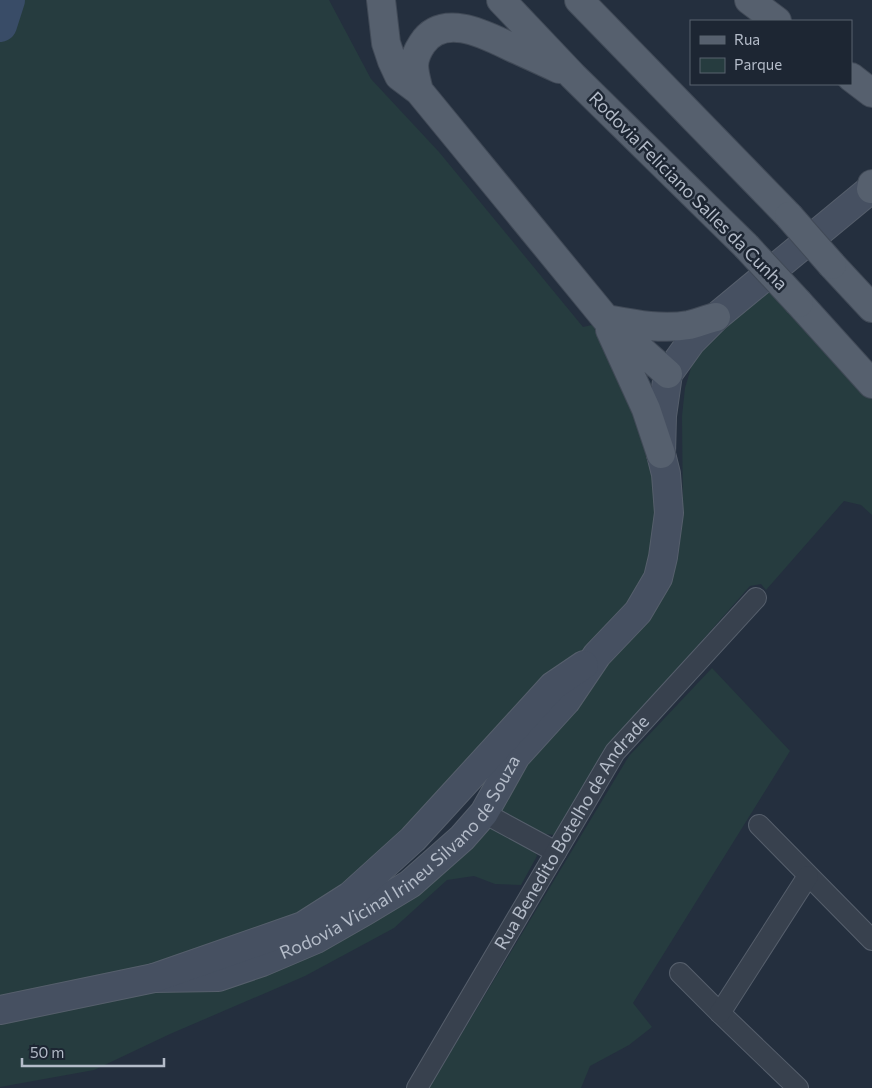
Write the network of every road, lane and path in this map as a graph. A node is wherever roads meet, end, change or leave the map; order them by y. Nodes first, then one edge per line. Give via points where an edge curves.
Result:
1 (381, 0) edge
2 (501, 0) edge
3 (579, 0) edge
4 (590, 0) edge
5 (749, 0) edge
6 (776, 20) edge
7 (629, 52) junction
8 (573, 76) junction
9 (420, 91) junction
10 (872, 187) edge
11 (872, 308) edge
12 (716, 316) junction
13 (606, 319) junction
14 (668, 374) junction
15 (872, 384) edge
16 (661, 454) junction
17 (756, 598) dead end
18 (597, 656) junction
19 (464, 783) junction
20 (487, 808) junction
21 (759, 825) dead end
22 (413, 839) junction
23 (556, 852) junction
24 (432, 865) junction
25 (808, 876) junction
26 (872, 940) edge
27 (680, 973) dead end
28 (154, 978) junction
29 (0, 1010) edge
30 (720, 1013) junction
31 (417, 1088) edge
32 (798, 1088) edge

1 - 9 main road via 386,43 392,61 399,76
2 - 8 main road, Rodovia Feliciano Salles da Cunha
3 - 7 main road
4 - 7 main road
5 - 6 main road
7 - 11 main road, bridge via 789,216
8 - 9 main road via 483,33 448,28 424,40 416,53 413,68
8 - 15 main road, Rodovia Feliciano Salles da Cunha, bridge via 746,246
9 - 13 main road
10 - 12 main road, Rodovia Vicinal Irineu Silvano de Souza
12 - 13 main road via 669,327
12 - 14 main road, Rodovia Vicinal Irineu Silvano de Souza via 691,342
13 - 14 main road
13 - 16 main road via 646,409
14 - 16 main road, Rodovia Vicinal Irineu Silvano de Souza
16 - 18 main road, Rodovia Vicinal Irineu Silvano de Souza via 669,513 658,578 638,612
17 - 23 street, Rua Benedito Botelho de Andrade via 615,752
18 - 19 main road, Rodovia Vicinal Irineu Silvano de Souza via 553,686
18 - 20 main road, Rodovia Vicinal Irineu Silvano de Souza via 566,701 516,756
19 - 20 main road via 480,788 486,795
19 - 22 main road, Rodovia Vicinal Irineu Silvano de Souza
20 - 23 street
20 - 24 main road, Rodovia Vicinal Irineu Silvano de Souza via 462,838
21 - 25 street
22 - 24 main road via 417,856
22 - 28 main road, Rodovia Vicinal Irineu Silvano de Souza via 350,896 303,926
23 - 31 street, Rua Benedito Botelho de Andrade
24 - 28 main road, Rodovia Vicinal Irineu Silvano de Souza via 410,884 365,911 262,962 218,977
25 - 26 street
25 - 30 street
27 - 30 street
28 - 29 main road, Rodovia Vicinal Irineu Silvano de Souza
30 - 32 street

